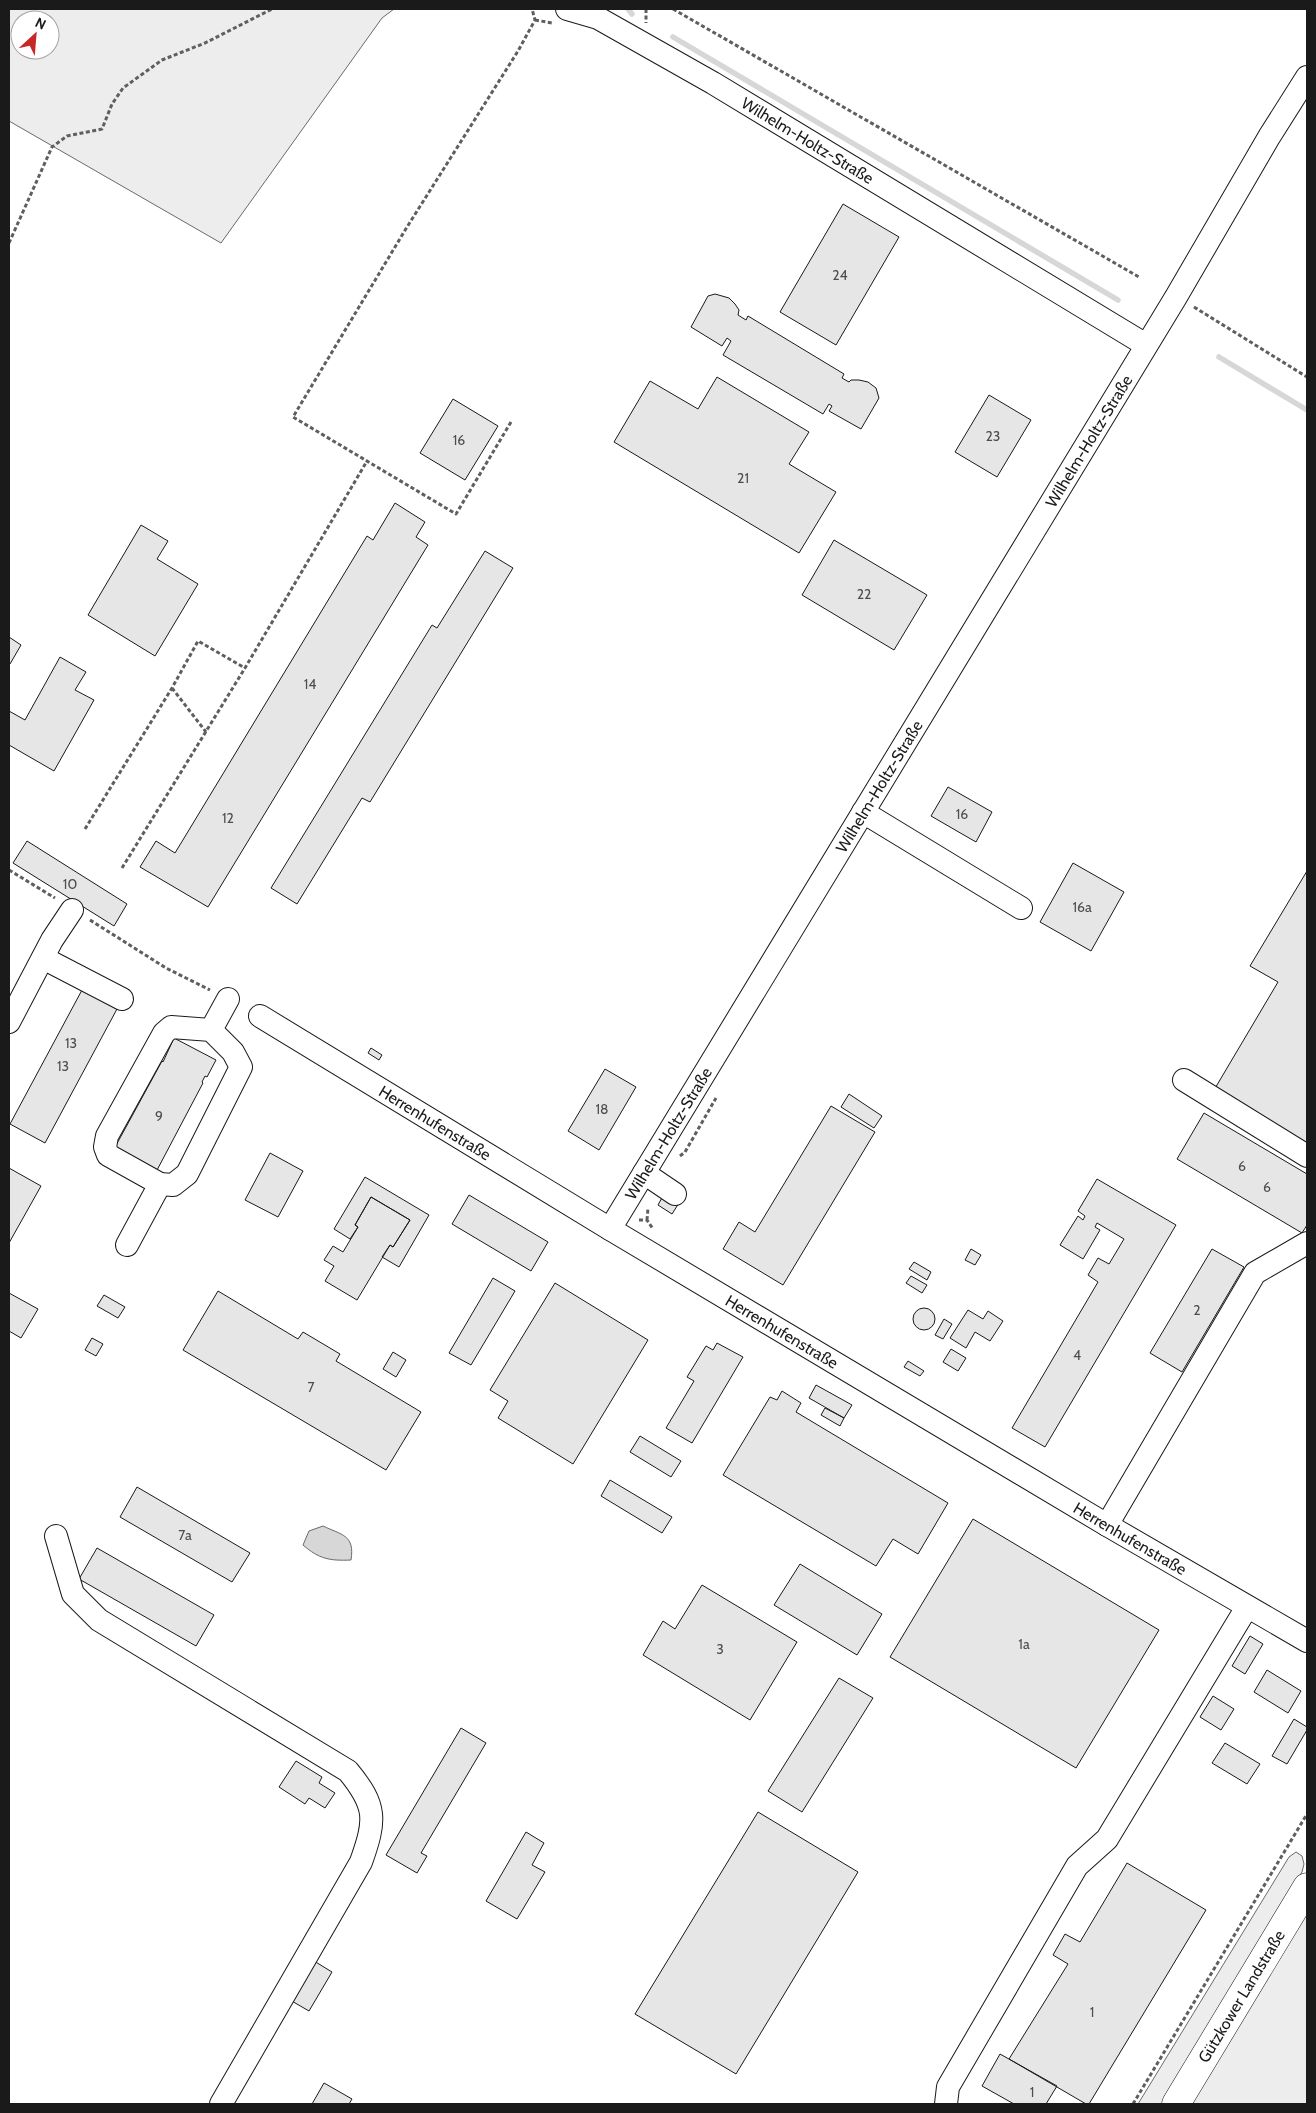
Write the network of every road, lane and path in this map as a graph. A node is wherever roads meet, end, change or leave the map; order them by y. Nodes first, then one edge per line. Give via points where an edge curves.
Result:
1 (272, 9) edge
2 (532, 9) edge
3 (567, 9) edge
4 (673, 9) edge
5 (1307, 76) edge
6 (9, 243) edge
7 (1139, 278) dead end
8 (1193, 306) dead end
9 (1146, 345) junction
10 (1307, 377) edge
11 (511, 422) dead end
12 (367, 461) junction
13 (245, 668) junction
14 (172, 688) junction
15 (206, 732) junction
16 (863, 812) junction
17 (84, 829) dead end
18 (122, 868) dead end
19 (9, 870) edge
20 (1021, 908) dead end
21 (72, 910) junction
22 (43, 958) junction
23 (122, 999) dead end
24 (228, 999) joint
25 (260, 1016) dead end
26 (9, 1022) edge
27 (211, 1030) junction
28 (1184, 1080) dead end
29 (1307, 1156) edge
30 (644, 1173) junction
31 (160, 1184) junction
32 (676, 1194) dead end
33 (610, 1229) junction
34 (1307, 1243) edge
35 (127, 1245) dead end
36 (1107, 1525) junction
37 (56, 1536) dead end
38 (1248, 1607) junction
39 (1307, 1641) edge
40 (1307, 1814) edge
41 (1307, 1887) edge
42 (221, 2104) edge
43 (946, 2104) edge
44 (1133, 2104) edge
45 (1176, 2104) edge

1 - 6 path via 205,43 162,60 122,88 102,129 67,136 52,147
2 - 12 path via 535,20 518,52 407,227 293,417
3 - 9 street, Wilhelm-Holtz-Straße via 598,18 713,83
4 - 7 path
5 - 9 street, Wilhelm-Holtz-Straße
8 - 10 path
9 - 16 street, Wilhelm-Holtz-Straße
11 - 12 path via 456,514
12 - 13 path
13 - 14 path via 198,641
13 - 15 path
14 - 15 path
14 - 17 path
15 - 18 path
16 - 20 street
16 - 30 street, Wilhelm-Holtz-Straße
19 - 21 path
21 - 22 street
21 - 24 path via 166,968
22 - 23 street
22 - 26 street
24 - 27 street
25 - 33 street, Herrenhufenstraße
27 - 31 street via 233,1052 241,1067 187,1174 173,1185
27 - 31 street via 172,1027 164,1033 107,1136 104,1147 108,1156
28 - 29 street
30 - 32 street
30 - 33 street, Wilhelm-Holtz-Straße
31 - 35 street
33 - 36 street, Herrenhufenstraße
34 - 36 street via 1255,1273
36 - 38 street, Herrenhufenstraße
37 - 42 street via 74,1594 92,1614 348,1771 364,1790 371,1811 371,1834 360,1862
38 - 39 street, Herrenhufenstraße
38 - 43 street via 1107,1839 1077,1866 948,2086
40 - 44 path
41 - 45 main road, Gützkower Landstraße

